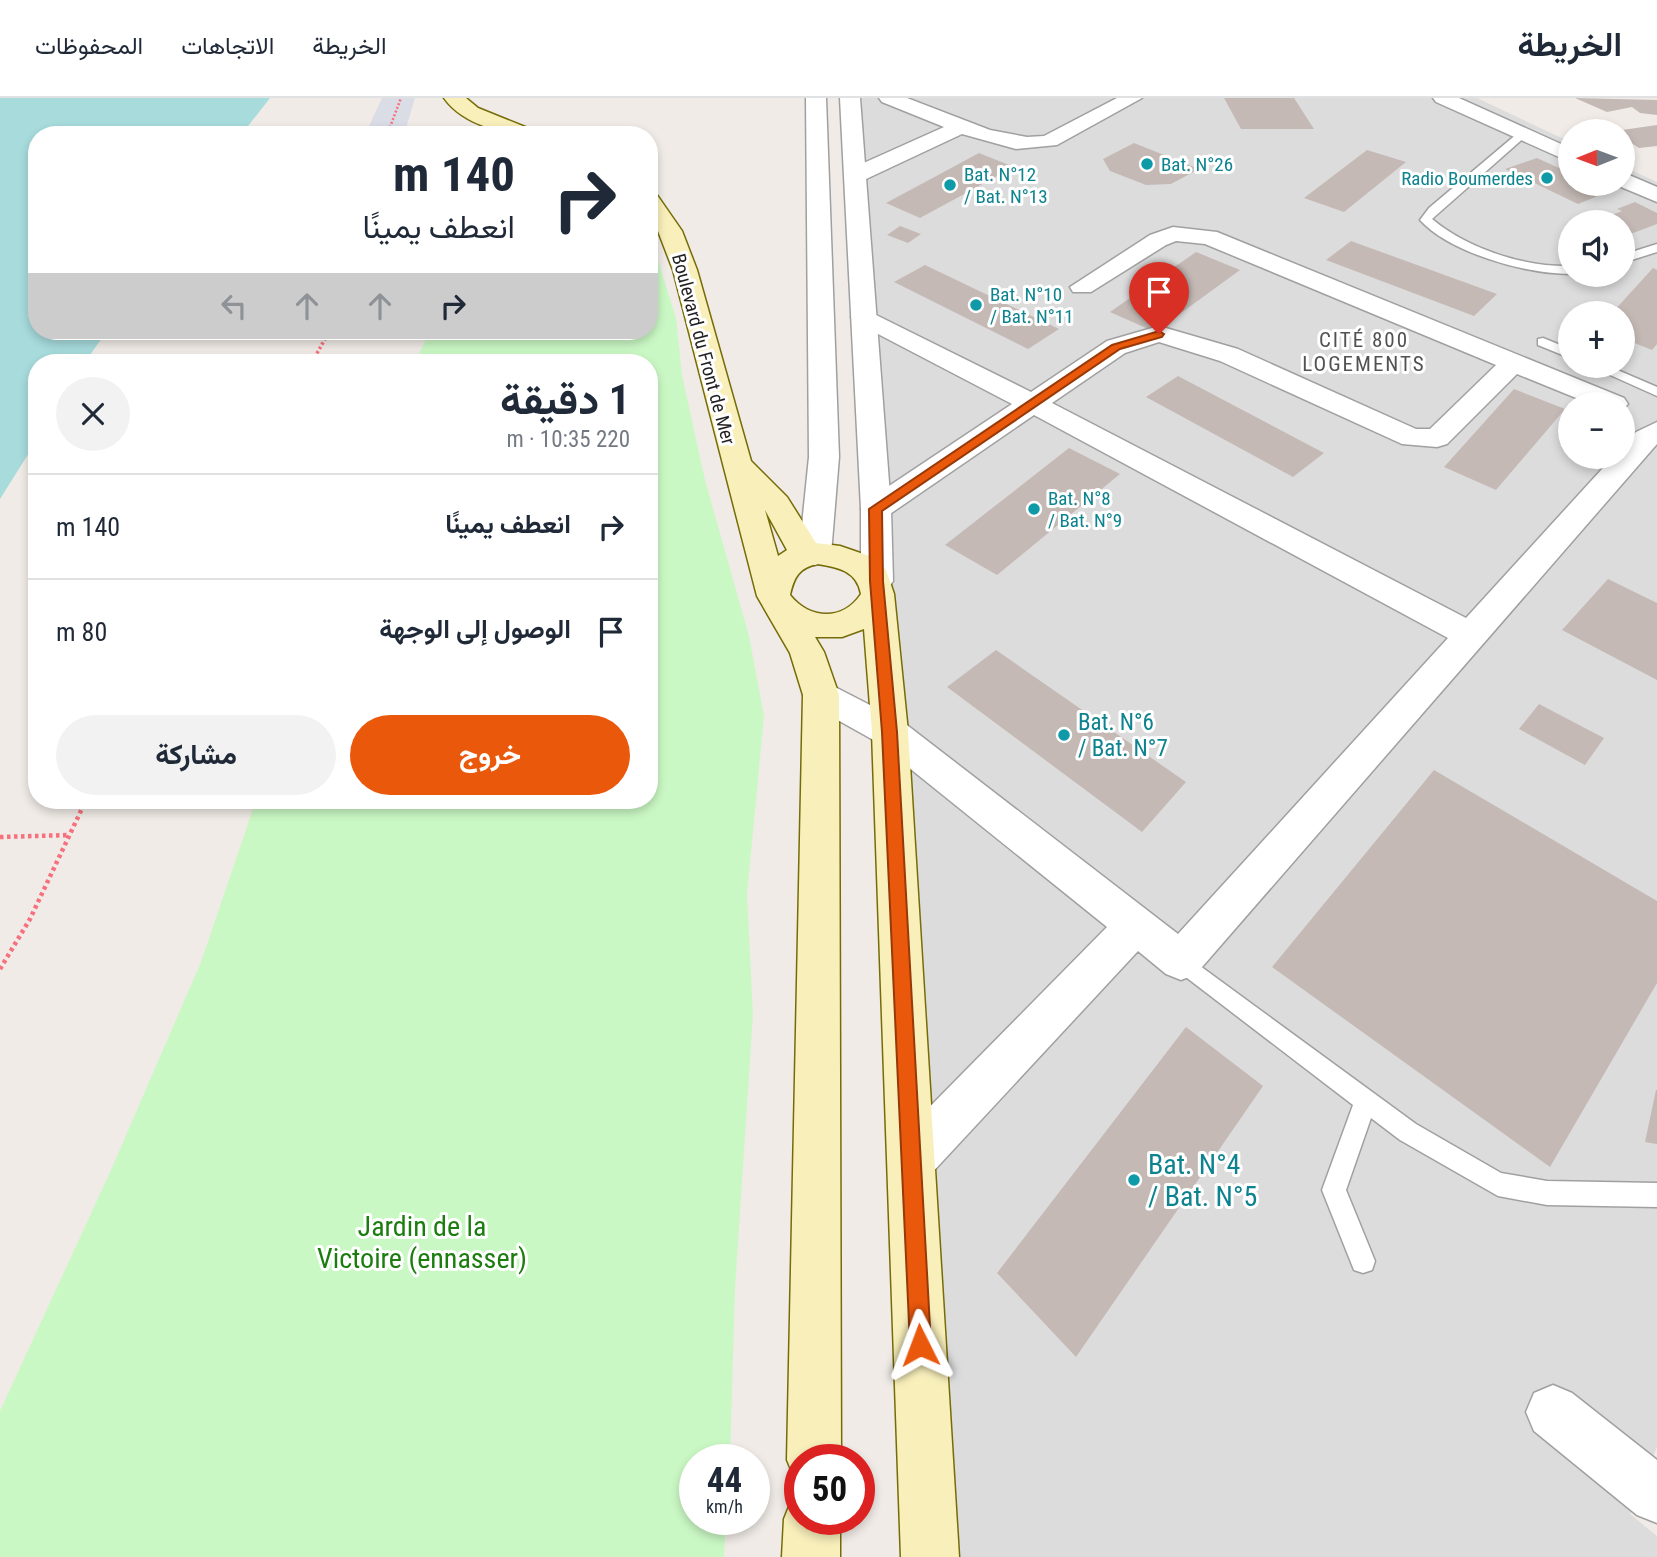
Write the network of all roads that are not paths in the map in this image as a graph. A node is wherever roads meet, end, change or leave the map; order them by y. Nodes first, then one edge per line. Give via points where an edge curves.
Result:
1 (454, 98) edge
2 (816, 98) edge
3 (850, 98) edge
4 (889, 98) edge
5 (1132, 98) edge
6 (1443, 98) edge
7 (507, 126) edge
8 (961, 127) junction
9 (816, 130) junction
10 (853, 130) junction
11 (1522, 135) junction
12 (1558, 151) edge
13 (856, 175) junction
14 (1635, 183) edge
15 (1654, 190) edge
16 (658, 213) edge
17 (1657, 248) edge
18 (1635, 255) edge
19 (1558, 271) edge
20 (1082, 287) dead end
21 (864, 317) junction
22 (1543, 342) dead end
23 (1558, 349) edge
24 (1512, 364) junction
25 (1625, 378) edge
26 (1583, 392) edge
27 (1657, 392) edge
28 (1031, 404) junction
29 (1635, 407) edge
30 (1657, 409) edge
31 (1657, 431) edge
32 (734, 463) junction
33 (876, 509) junction
34 (811, 555) junction
35 (877, 587) junction
36 (776, 602) junction
37 (1471, 635) junction
38 (821, 695) junction
39 (890, 732) junction
40 (1135, 926) junction
41 (1181, 961) junction
42 (1366, 1101) junction
43 (911, 1160) junction
44 (1657, 1195) edge
45 (1363, 1261) dead end
46 (1553, 1412) dead end
47 (814, 1444) edge
48 (1657, 1495) edge
49 (812, 1535) edge
50 (811, 1557) edge
51 (930, 1557) edge

1 - 7 main road
2 - 9 street
3 - 10 street
4 - 8 street
5 - 8 street via 1037,144 997,140
6 - 11 street
8 - 13 street
9 - 10 street
9 - 34 street via 824,457
10 - 13 street
11 - 12 street
11 - 19 lane via 1426,220 1438,233 1531,268
13 - 21 street
14 - 15 street
16 - 32 main road, Boulevard du Front de Mer via 685,270
17 - 18 lane
20 - 24 street via 1173,234 1209,237
21 - 28 street
21 - 33 street
22 - 23 lane
24 - 26 street
24 - 28 street via 1437,438 1412,438 1229,355 1159,334 1116,347
25 - 27 lane
28 - 33 street
28 - 37 street
29 - 30 street
31 - 37 street
32 - 34 main road via 770,492
32 - 36 main road, Boulevard du Front de Mer
33 - 35 street
34 - 35 main road via 854,559 868,568
34 - 36 main road via 780,572 773,583
35 - 36 main road via 873,606 846,624 808,625 792,618
35 - 39 main road
36 - 38 main road, Boulevard du Front de Mer via 807,652
37 - 41 street
38 - 39 street
38 - 47 main road, Boulevard du Front de Mer
39 - 40 street
39 - 43 main road
40 - 41 street
40 - 43 street
41 - 42 lane
42 - 44 lane via 1408,1132 1498,1184 1548,1193
42 - 45 lane via 1334,1190
43 - 51 main road
46 - 48 street
49 - 50 main road

